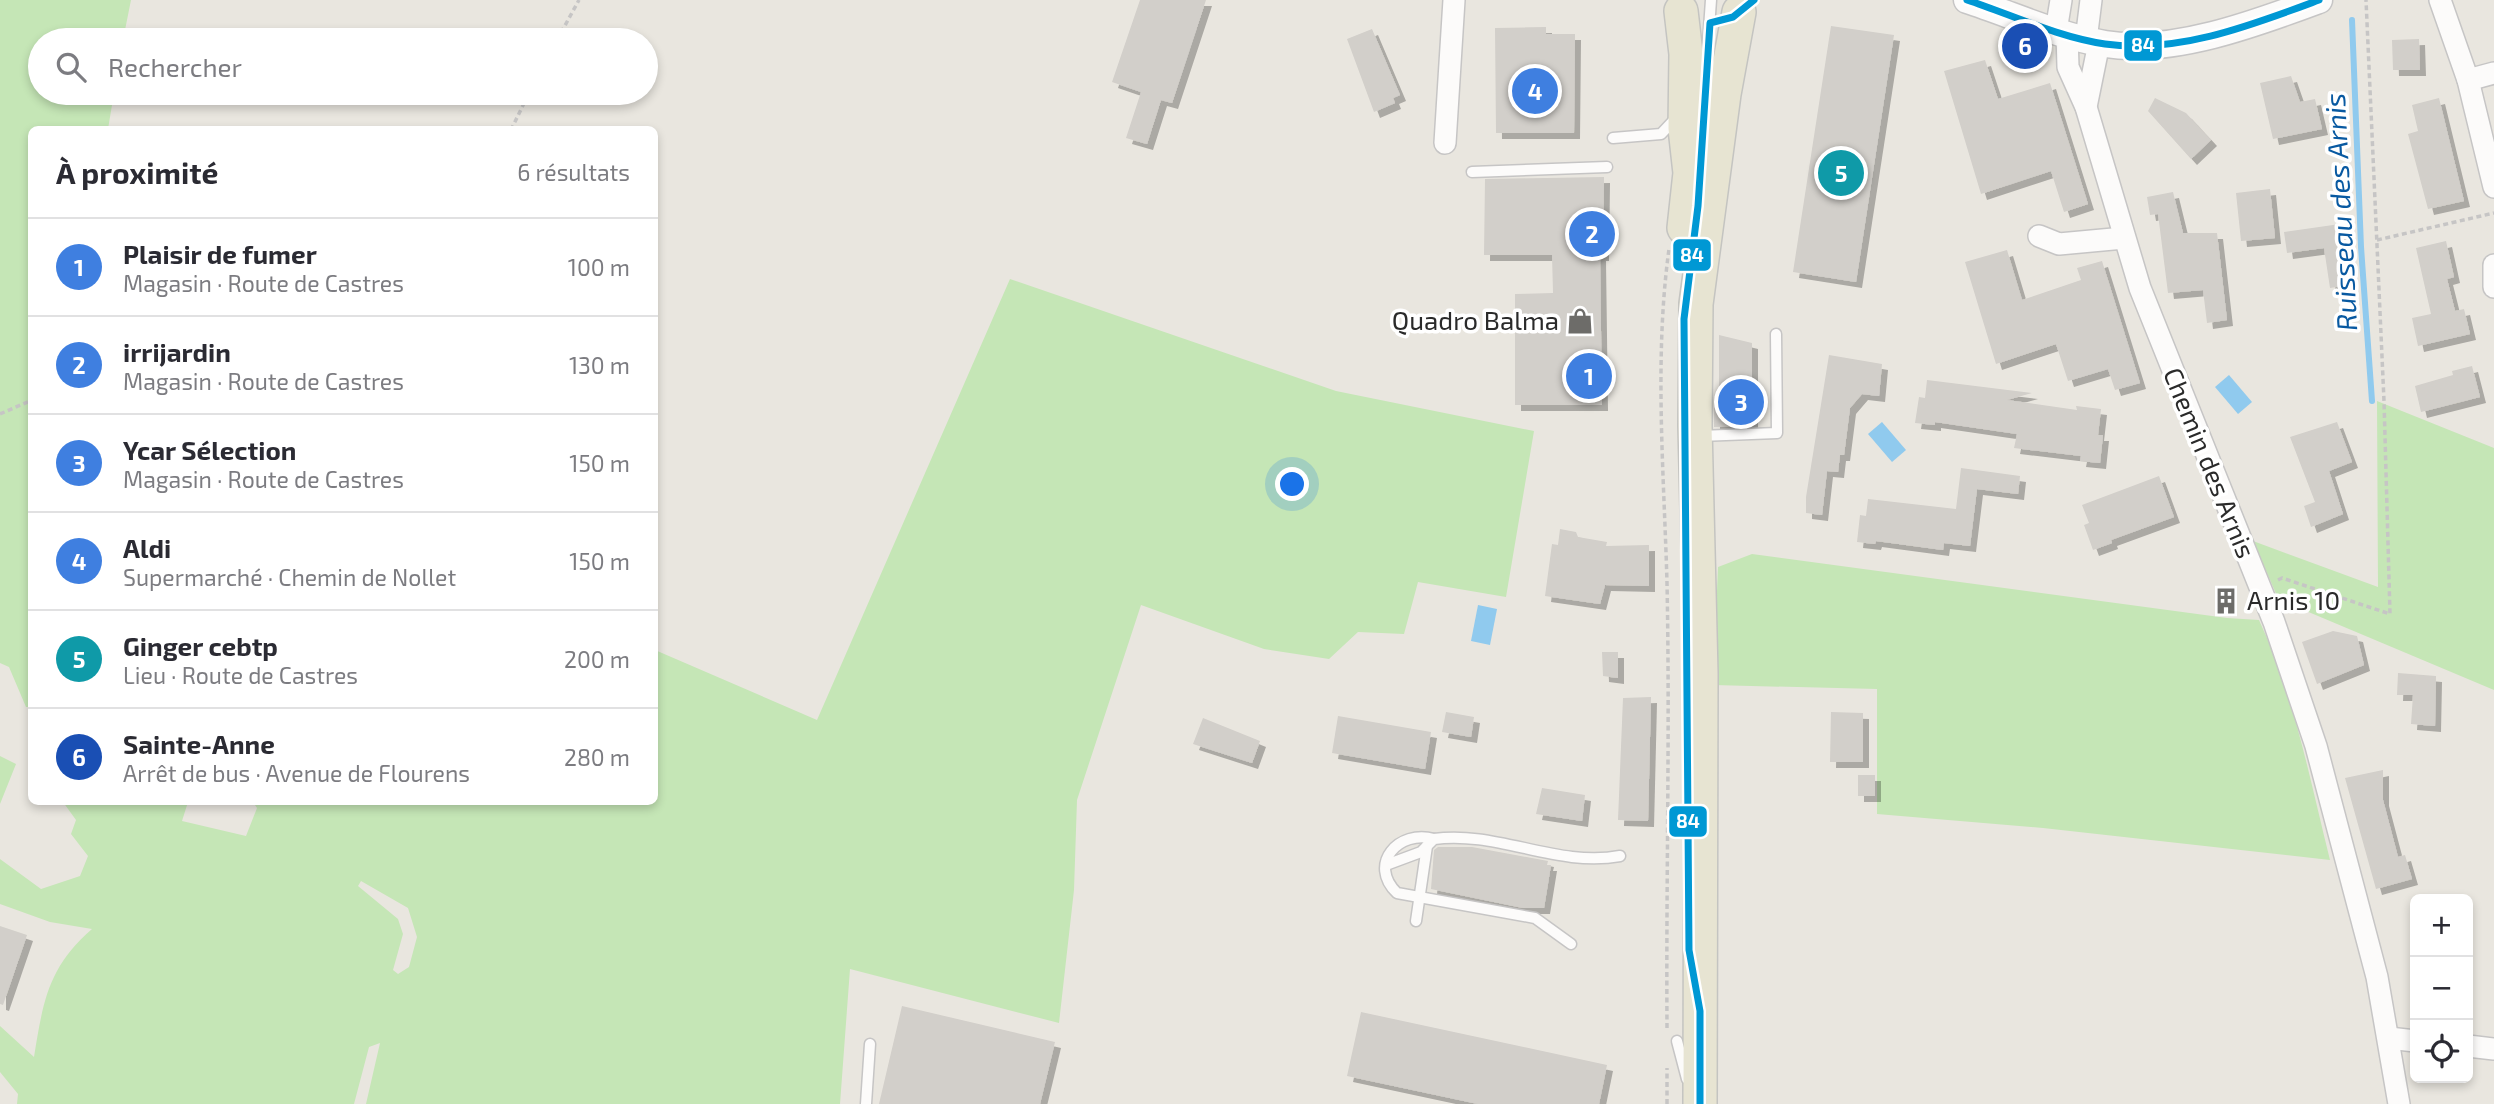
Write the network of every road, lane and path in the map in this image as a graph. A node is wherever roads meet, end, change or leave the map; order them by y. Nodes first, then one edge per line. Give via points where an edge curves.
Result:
1 (579, 0) edge
2 (1454, 0) edge
3 (1967, 0) edge
4 (2062, 0) edge
5 (2091, 0) edge
6 (2319, 0) edge
7 (2366, 0) edge
8 (2440, 0) edge
9 (1720, 6) edge
10 (564, 28) edge
11 (2077, 37) junction
12 (2494, 73) edge
13 (2468, 80) junction
14 (523, 105) edge
15 (1694, 106) junction
16 (2086, 107) junction
17 (513, 126) edge
18 (1613, 138) dead end
19 (1445, 143) dead end
20 (1607, 167) dead end
21 (1472, 172) dead end
22 (2494, 187) edge
23 (2494, 214) edge
24 (2039, 236) dead end
25 (2124, 238) junction
26 (2377, 240) junction
27 (1668, 260) dead end
28 (2494, 265) edge
29 (2494, 286) edge
30 (1776, 334) dead end
31 (28, 402) edge
32 (0, 414) edge
33 (1695, 436) junction
34 (2260, 589) junction
35 (1430, 842) junction
36 (1620, 856) dead end
37 (1384, 866) junction
38 (1419, 899) junction
39 (1416, 921) dead end
40 (1571, 944) dead end
41 (1700, 1011) junction
42 (1672, 1034) junction
43 (2389, 1038) junction
44 (2410, 1040) edge
45 (870, 1044) dead end
46 (2473, 1047) edge
47 (2494, 1049) edge
48 (1670, 1102) edge
49 (866, 1104) edge
50 (1688, 1104) edge
51 (1700, 1104) edge
52 (2399, 1104) edge

1 - 10 path
2 - 19 street
3 - 11 street
4 - 11 street
5 - 11 street
6 - 11 street via 2192,38 2147,44
7 - 26 path
8 - 13 street
9 - 15 main road via 1686,54
9 - 33 main road via 1724,94 1696,304
11 - 16 street, Chemin des Arnis
11 - 16 street, Chemin des Arnis via 2068,67
12 - 13 street
13 - 22 street
14 - 17 path
15 - 18 lane via 1661,134
15 - 41 lane via 1698,206 1684,319 1684,399 1689,950
15 - 42 main road via 1675,297 1678,603
16 - 25 street, Chemin des Arnis
20 - 21 lane
23 - 26 path
24 - 25 street via 2059,243
25 - 34 street, Chemin des Arnis via 2158,338
26 - 34 path via 2390,614 2283,578
27 - 42 path via 1662,415
28 - 29 street
30 - 33 lane via 1777,433
31 - 32 path
33 - 41 main road via 1700,594
34 - 43 street, Chemin des Arnis via 2315,746
35 - 36 lane via 1470,840 1578,858
35 - 37 lane via 1421,852
35 - 37 lane via 1422,835 1409,837 1396,845
35 - 38 lane
37 - 38 lane via 1384,877 1397,893
38 - 39 lane
38 - 40 lane via 1535,918
41 - 51 main road
42 - 48 main road
42 - 50 lane via 1687,1080
43 - 44 street
43 - 52 street, Chemin des Arnis
45 - 49 lane
46 - 47 street

